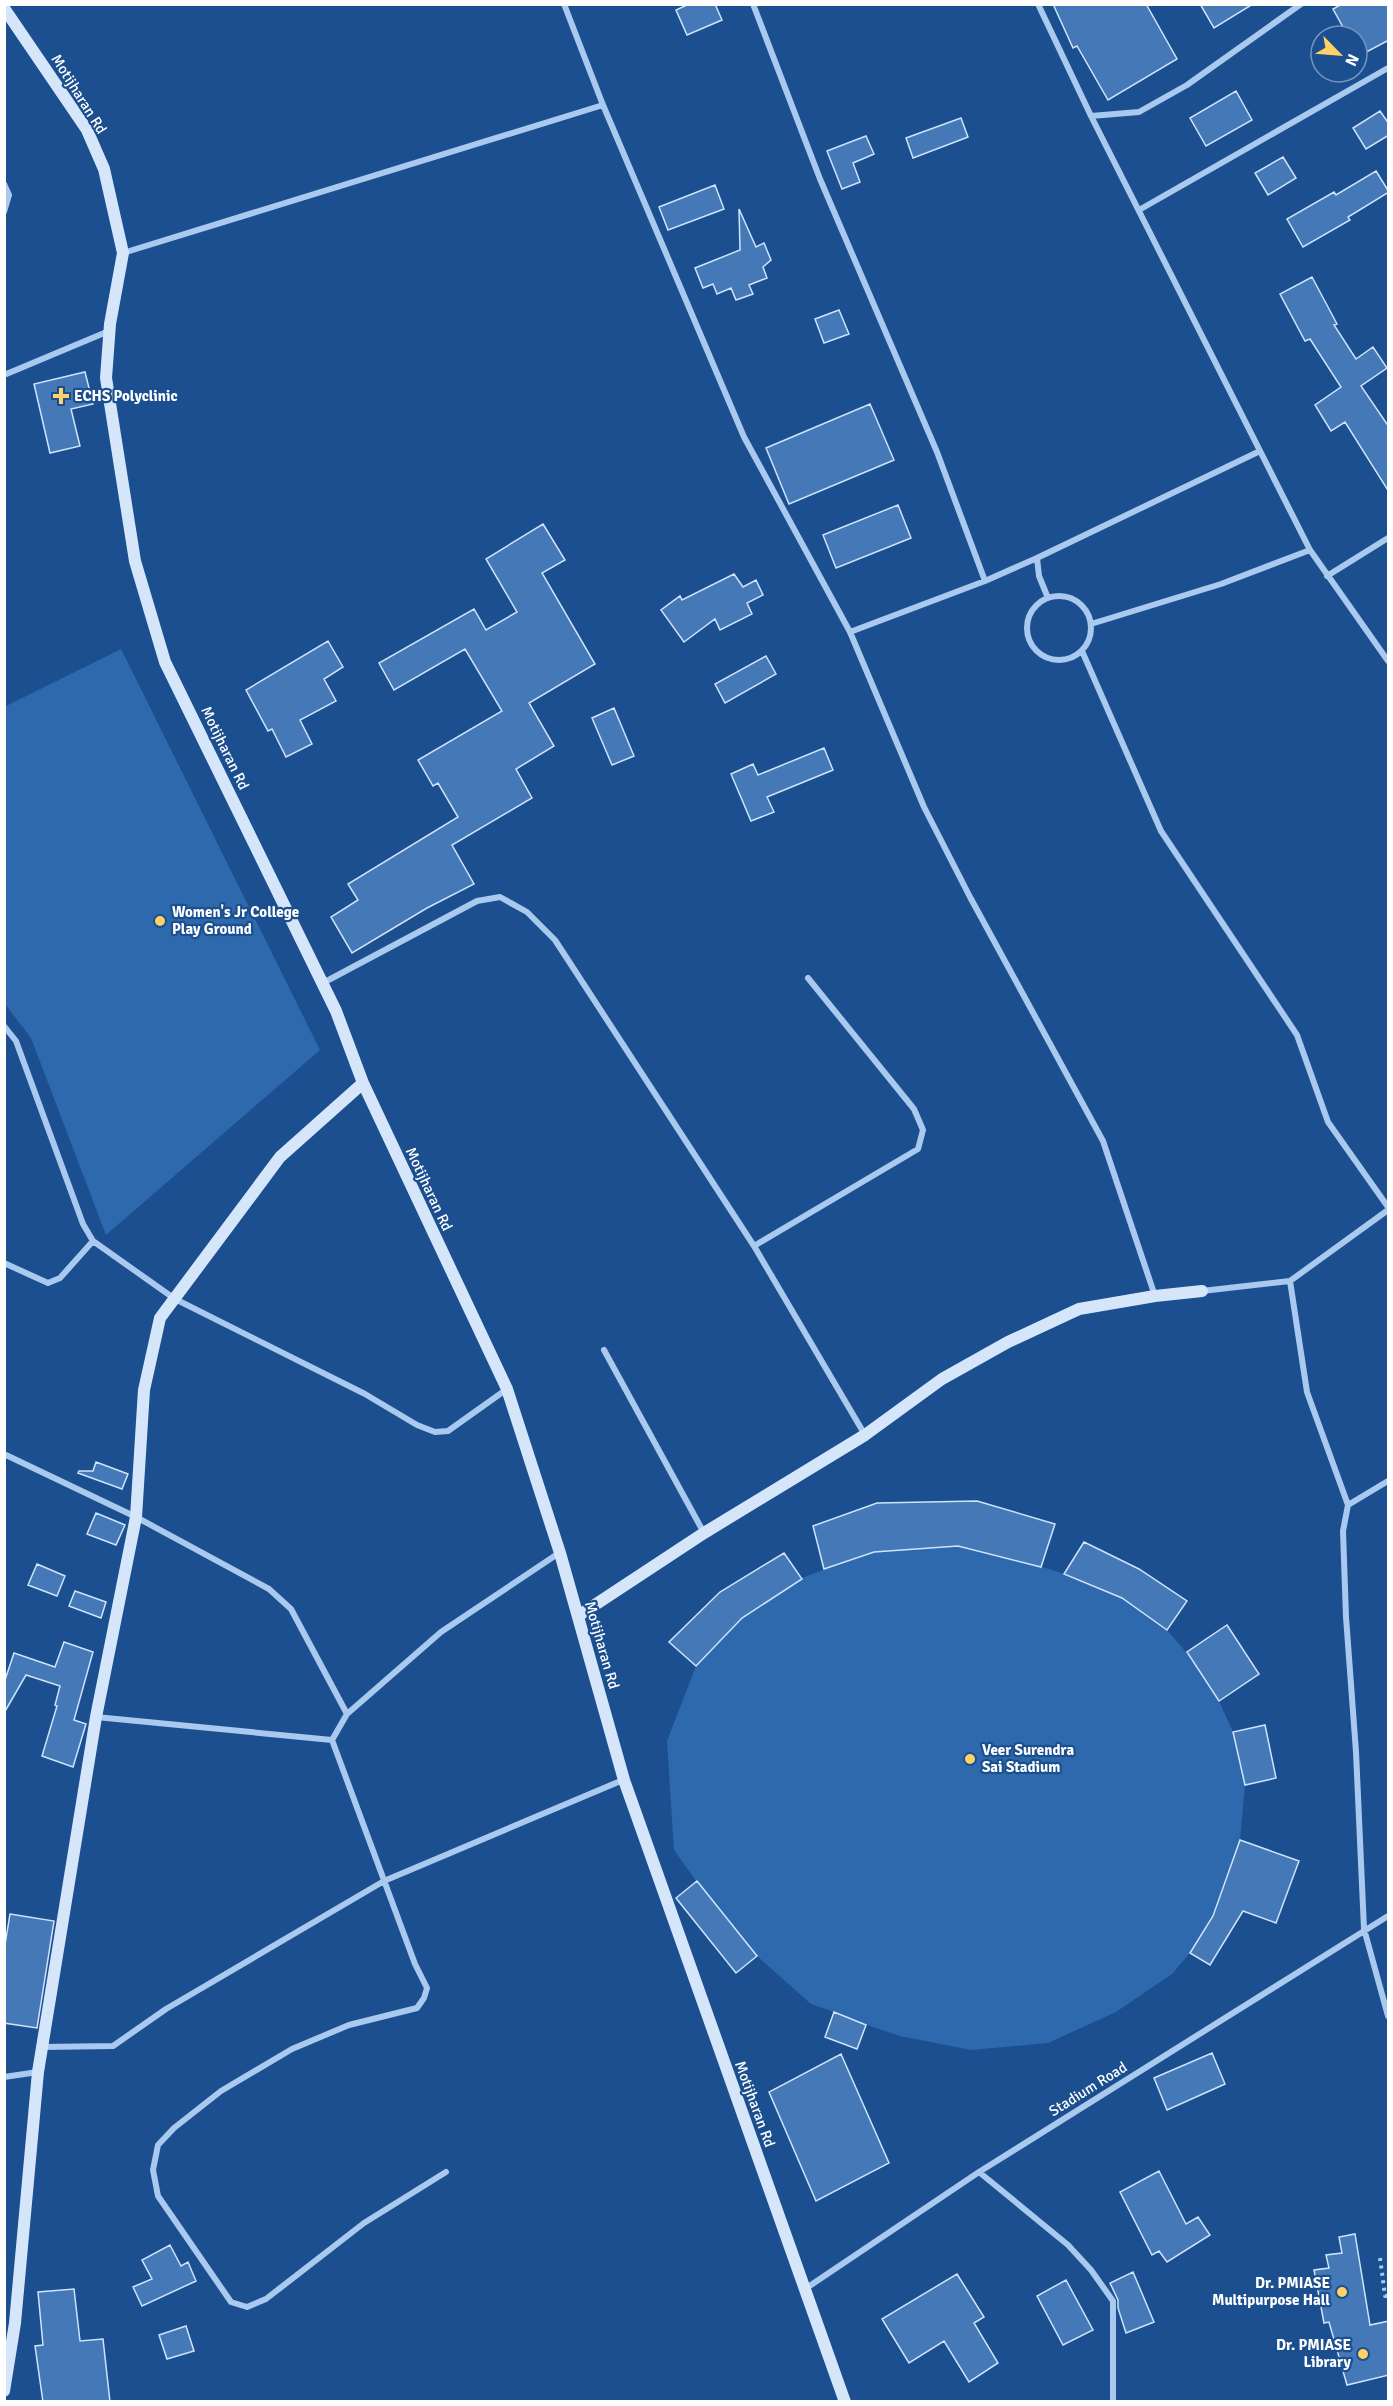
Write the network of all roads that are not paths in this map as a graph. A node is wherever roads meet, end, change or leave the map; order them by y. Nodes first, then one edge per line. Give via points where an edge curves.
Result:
1 (564, 4) edge
2 (753, 4) edge
3 (1038, 4) edge
4 (1301, 4) edge
5 (4, 8) edge
6 (1389, 68) edge
7 (603, 105) junction
8 (1091, 116) junction
9 (4, 184) edge
10 (1139, 210) junction
11 (4, 212) edge
12 (123, 253) junction
13 (109, 331) junction
14 (4, 375) edge
15 (1260, 451) junction
16 (1389, 538) edge
17 (1310, 550) junction
18 (1037, 558) junction
19 (1327, 576) junction
20 (985, 581) junction
21 (1048, 598) junction
22 (1091, 624) junction
23 (850, 632) junction
24 (1082, 651) junction
25 (1389, 661) edge
26 (808, 978) dead end
27 (321, 984) junction
28 (4, 1026) edge
29 (363, 1083) junction
30 (1389, 1208) edge
31 (93, 1241) junction
32 (754, 1246) junction
33 (4, 1263) edge
34 (1290, 1281) junction
35 (1202, 1291) joint
36 (1155, 1296) junction
37 (175, 1299) junction
38 (604, 1350) dead end
39 (507, 1389) junction
40 (865, 1436) junction
41 (6, 1455) edge
42 (1389, 1481) edge
43 (1348, 1505) junction
44 (136, 1518) junction
45 (704, 1533) junction
46 (560, 1553) junction
47 (578, 1616) junction
48 (347, 1714) junction
49 (96, 1717) junction
50 (332, 1740) junction
51 (624, 1780) junction
52 (384, 1881) junction
53 (1389, 1916) edge
54 (1364, 1929) junction
55 (1389, 2016) edge
56 (42, 2047) junction
57 (38, 2072) junction
58 (4, 2077) edge
59 (446, 2172) dead end
60 (980, 2172) junction
61 (804, 2289) junction
62 (10, 2324) edge
63 (4, 2391) edge
64 (845, 2402) edge
65 (1113, 2402) edge

1 - 7 street
2 - 20 street via 820,179 937,452
3 - 8 street
4 - 8 street via 1187,85 1139,112
5 - 12 main road, Motijharan Rd via 87,130 104,169
6 - 10 street
7 - 12 street
7 - 23 street via 744,437
8 - 10 street
9 - 11 street via 9,195
10 - 15 street
12 - 13 main road, Motijharan Rd
13 - 14 street
13 - 27 main road, Motijharan Rd via 106,378 135,561 165,662
15 - 17 street
15 - 18 street
16 - 19 street
17 - 19 street
17 - 22 street via 1221,584
18 - 20 street
18 - 21 street
19 - 25 street
20 - 23 street
21 - 22 street via 1076,600 1086,610
21 - 24 street via 1034,607 1027,622 1028,638 1037,652 1051,660 1068,660
22 - 24 street
23 - 36 street via 924,807 1103,1141
24 - 30 street via 1161,831 1298,1035 1328,1122
26 - 32 street via 914,1109 923,1130 918,1149
27 - 29 main road, Motijharan Rd via 336,1011
27 - 32 street via 477,901 500,897 528,912 555,940
28 - 31 street via 16,1041 83,1224
29 - 37 main road via 280,1157
29 - 39 main road, Motijharan Rd
30 - 34 street
31 - 33 street via 60,1278 48,1283
31 - 37 street
32 - 40 street
34 - 35 street
34 - 43 street via 1307,1392
35 - 36 main road
36 - 40 main road via 1079,1309 1008,1342 942,1379
37 - 39 street via 435,1432 448,1431
37 - 44 main road via 160,1318 144,1390
38 - 45 street
39 - 46 main road, Motijharan Rd
40 - 45 main road
41 - 44 street
42 - 43 street
43 - 54 street via 1343,1531 1346,1617
44 - 48 street via 269,1589 291,1609
44 - 49 main road
45 - 47 main road
46 - 47 main road, Motijharan Rd
46 - 48 street via 441,1632
47 - 51 main road, Motijharan Rd
48 - 50 street
49 - 50 street
49 - 56 main road
50 - 52 street
51 - 52 street
51 - 61 main road, Motijharan Rd
52 - 56 street via 166,2009 113,2046
52 - 59 street via 427,1988 417,2008 339,2029 292,2049 221,2091 158,2145 153,2170 158,2196 231,2302 247,2307 266,2299 364,2223
53 - 54 street, Stadium Road
54 - 55 street
54 - 60 street, Stadium Road
56 - 57 main road
57 - 58 street
57 - 62 main road
60 - 61 street, Stadium Road
60 - 65 street via 1068,2245 1113,2301
61 - 64 main road, Motijharan Rd
62 - 63 main road

